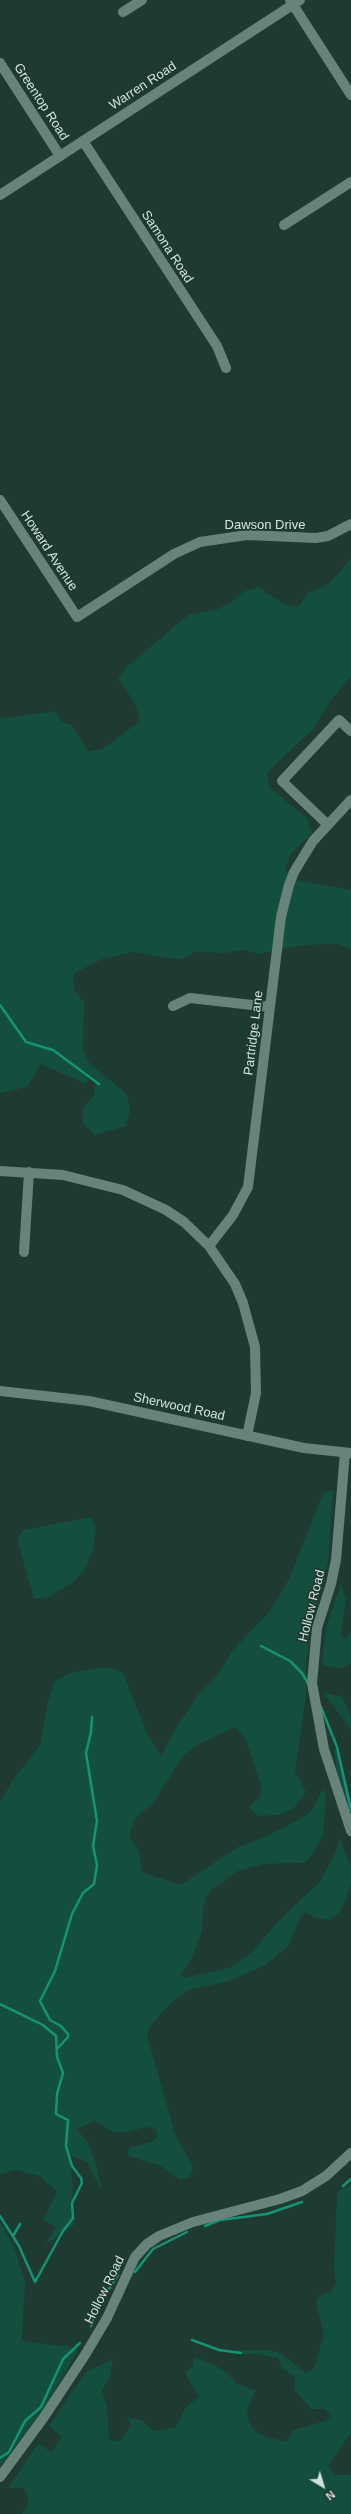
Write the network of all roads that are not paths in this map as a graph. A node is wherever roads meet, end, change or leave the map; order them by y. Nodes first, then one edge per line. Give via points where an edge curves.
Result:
1 (142, 0) edge
2 (294, 2) edge
3 (123, 12) dead end
4 (0, 63) edge
5 (351, 95) edge
6 (83, 141) junction
7 (60, 156) junction
8 (351, 182) edge
9 (0, 195) edge
10 (284, 225) dead end
11 (226, 368) dead end
12 (0, 500) edge
13 (351, 524) edge
14 (77, 617) joint
15 (351, 731) edge
16 (351, 800) edge
17 (328, 825) junction
18 (173, 1006) dead end
19 (270, 1007) junction
20 (0, 1171) edge
21 (29, 1172) junction
22 (209, 1246) junction
23 (24, 1252) dead end
24 (0, 1391) edge
25 (247, 1436) junction
26 (348, 1453) edge
27 (351, 1831) edge
28 (351, 2153) edge
29 (0, 2476) edge

1 - 3 street
2 - 5 street
2 - 6 street, Warren Road
4 - 7 street, Greentop Road
6 - 7 street, Warren Road
6 - 11 street, Samona Road via 217,346
7 - 9 street, Warren Road
8 - 10 street
12 - 14 street, Howard Avenue
13 - 14 street, Dawson Drive via 328,536 316,538 247,535 200,542 174,554
15 - 17 street via 340,720 282,781
16 - 17 street, Partridge Lane
17 - 19 street, Partridge Lane via 303,856 289,885 281,917
18 - 19 street via 190,998
19 - 22 street, Partridge Lane via 248,1187 233,1215
20 - 21 street
21 - 22 street via 95,1182 147,1200 184,1222
21 - 23 street
22 - 25 street via 235,1284 255,1348 256,1393
24 - 25 street, Sherwood Road via 89,1401
25 - 26 street, Sherwood Road via 304,1448
26 - 27 street, Hollow Road via 336,1560 317,1628 312,1683 324,1749
28 - 29 street, Hollow Road via 326,2176 302,2191 280,2200 193,2222 159,2236 147,2244 135,2257 107,2318 85,2355 44,2417

